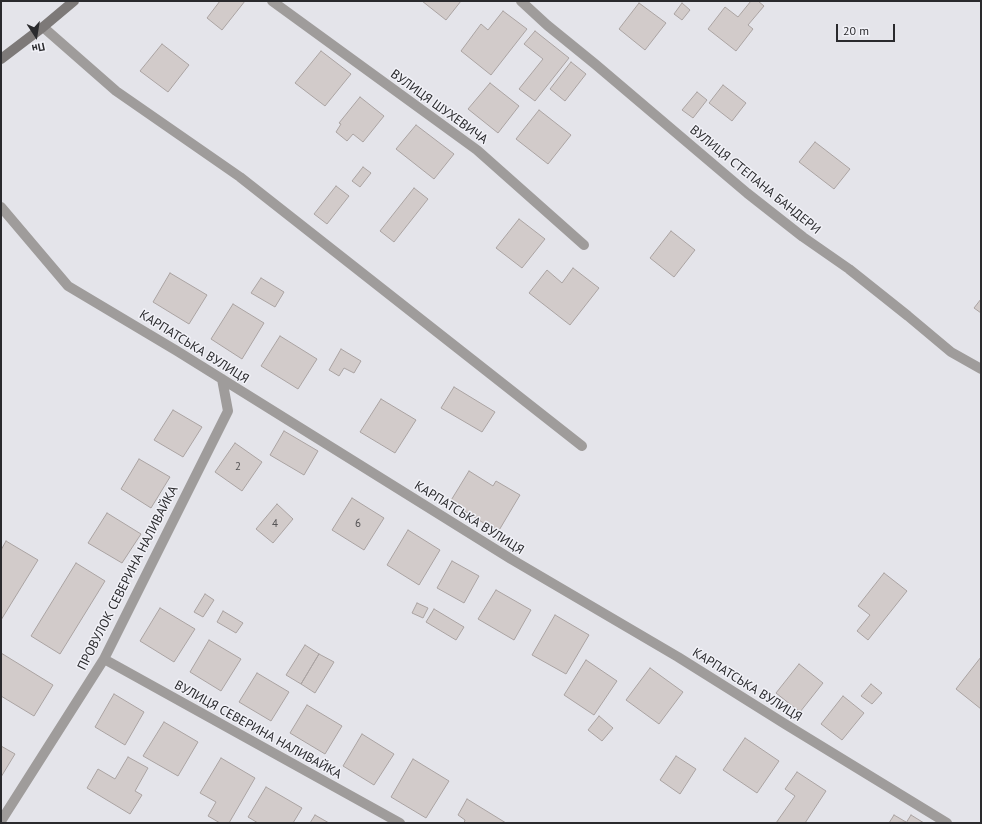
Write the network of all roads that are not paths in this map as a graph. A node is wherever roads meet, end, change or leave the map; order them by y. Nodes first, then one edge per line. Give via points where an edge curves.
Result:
1 (74, 1) edge
2 (272, 1) edge
3 (521, 1) edge
4 (43, 27) junction
5 (1, 60) edge
6 (1, 207) edge
7 (584, 245) dead end
8 (981, 369) edge
9 (222, 379) junction
10 (582, 446) dead end
11 (104, 659) junction
12 (1, 821) edge
13 (400, 823) edge
14 (947, 823) edge

1 - 4 street
2 - 7 street, ВУЛИЦЯ ШУХЕВИЧА via 477,150
3 - 8 street, ВУЛИЦЯ СТЕПАНА БАНДЕРИ via 753,198 848,269 951,352
4 - 5 street
4 - 10 street via 116,91 240,177
6 - 9 street, КАРПАТСЬКА ВУЛИЦЯ via 68,286
9 - 11 street, ПРОВУЛОК СЕВЕРИНА НАЛИВАЙКА via 228,411
9 - 14 street, КАРПАТСЬКА ВУЛИЦЯ via 511,560 678,657
11 - 12 street, ПРОВУЛОК СЕВЕРИНА НАЛИВАЙКА
11 - 13 street, ВУЛИЦЯ СЕВЕРИНА НАЛИВАЙКА

